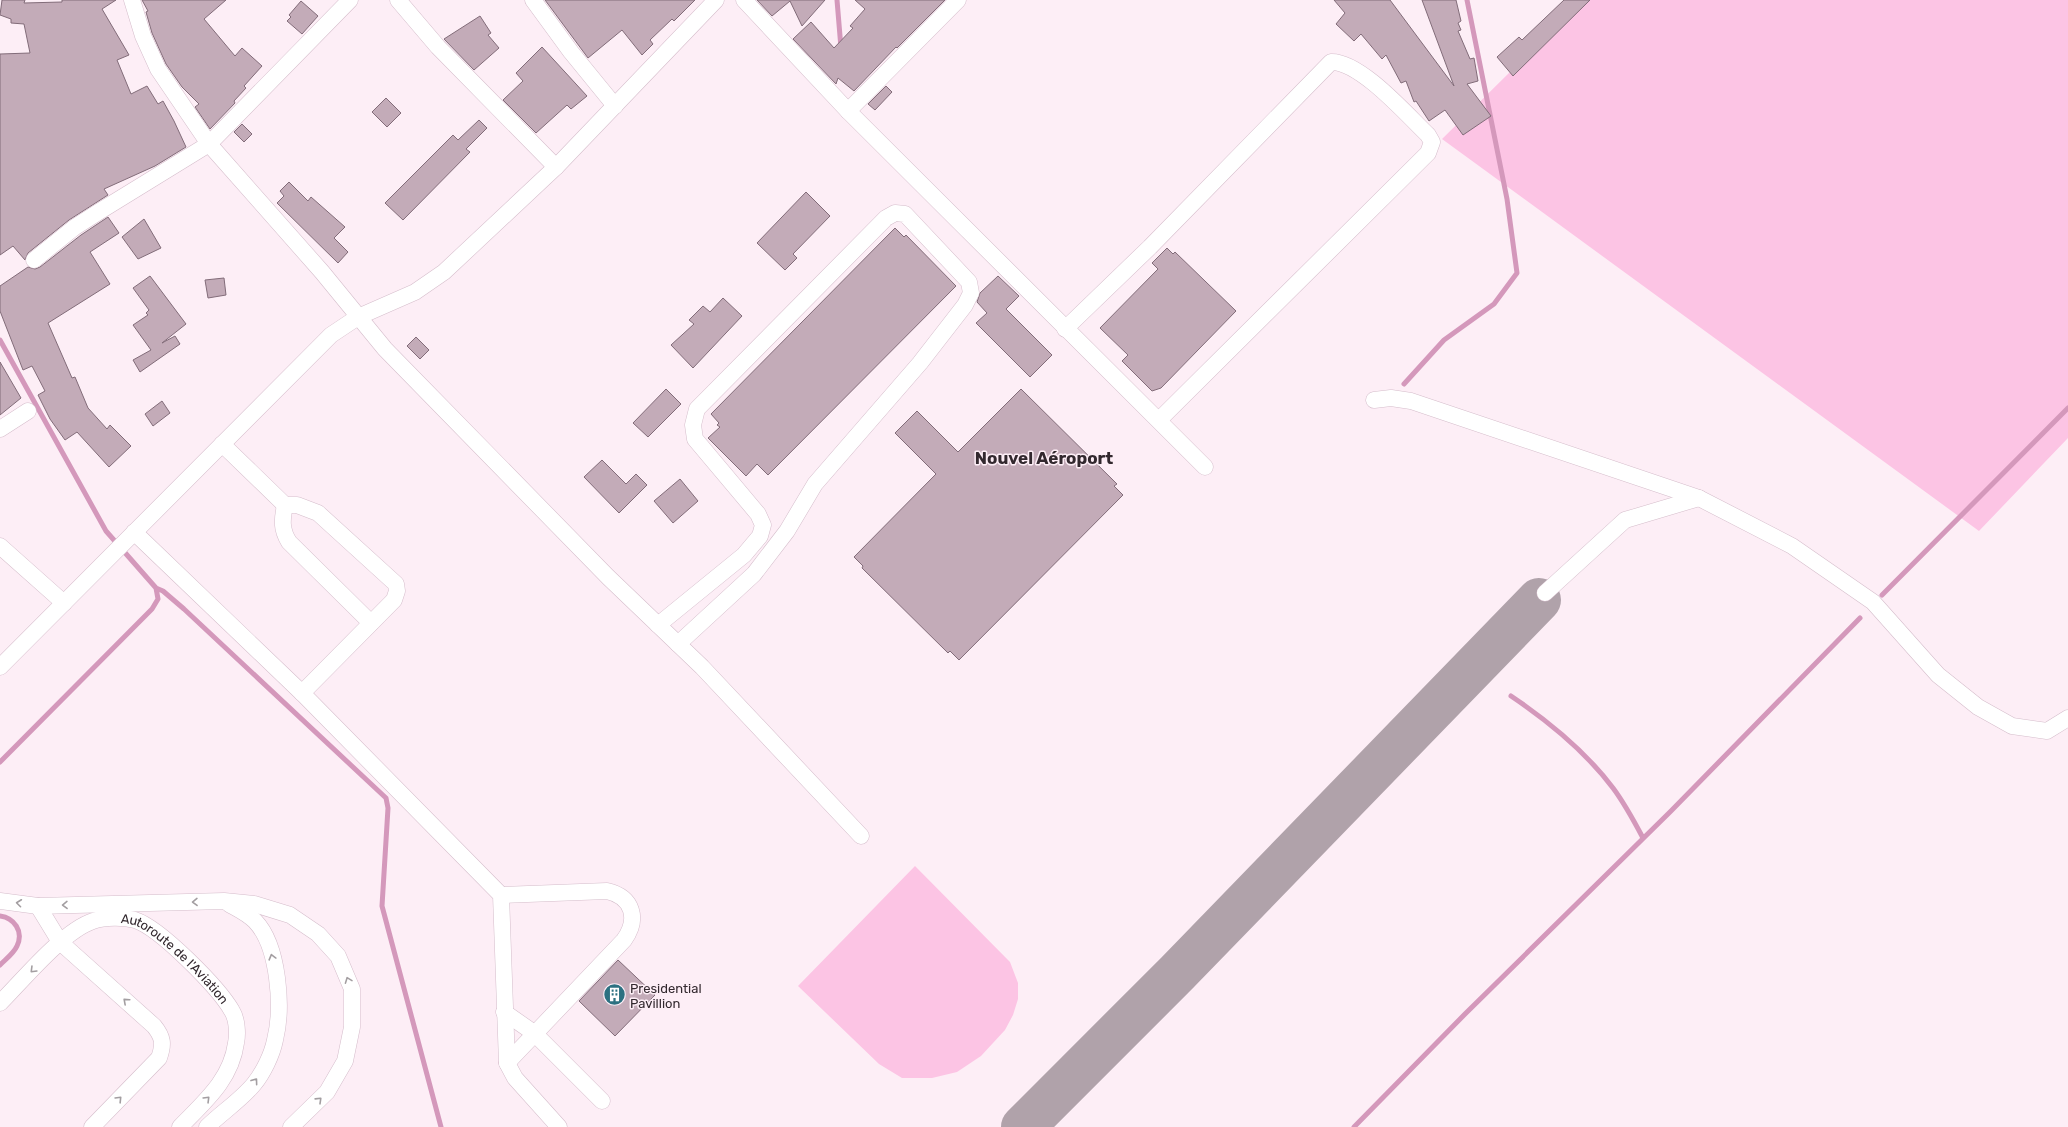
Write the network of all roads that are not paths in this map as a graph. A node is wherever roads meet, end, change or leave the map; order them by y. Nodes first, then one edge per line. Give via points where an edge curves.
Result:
1 (132, 0) edge
2 (350, 0) edge
3 (398, 0) edge
4 (533, 0) edge
5 (716, 0) edge
6 (744, 0) edge
7 (958, 0) edge
8 (615, 106) junction
9 (851, 114) junction
10 (209, 144) junction
11 (556, 166) junction
12 (34, 260) dead end
13 (358, 317) junction
14 (1065, 329) junction
15 (1374, 400) dead end
16 (28, 411) dead end
17 (1159, 420) junction
18 (0, 429) edge
19 (222, 444) junction
20 (1205, 467) dead end
21 (1699, 498) junction
22 (285, 505) junction
23 (134, 532) junction
24 (0, 546) edge
25 (1545, 593) dead end
26 (64, 603) junction
27 (371, 623) junction
28 (658, 625) junction
29 (678, 644) junction
30 (0, 667) edge
31 (302, 693) junction
32 (2068, 718) edge
33 (861, 836) dead end
34 (501, 895) junction
35 (0, 901) edge
36 (224, 901) junction
37 (38, 906) junction
38 (60, 942) junction
39 (0, 1003) edge
40 (504, 1012) junction
41 (534, 1033) junction
42 (507, 1063) junction
43 (602, 1101) dead end
44 (92, 1127) edge
45 (180, 1127) edge
46 (206, 1127) edge
47 (291, 1127) edge
48 (559, 1127) edge

1 - 10 street via 143,36 158,69
2 - 10 street
3 - 11 street via 438,47
4 - 8 street
5 - 8 street
6 - 9 street
7 - 9 street
8 - 11 street
9 - 14 street
10 - 12 street via 87,219
10 - 13 street via 322,272
11 - 13 street via 444,272 415,292
13 - 19 street via 331,335
13 - 28 street via 385,349
14 - 17 street
14 - 17 street via 1150,247 1332,62 1340,62 1374,84 1428,135 1432,142 1428,153
15 - 21 street via 1391,398 1411,401
16 - 18 street
17 - 20 street
19 - 22 street
19 - 23 street
21 - 25 street via 1625,520
21 - 32 street via 1792,546 1872,602 1938,676 1978,707 2012,726 2047,731
22 - 27 street via 282,522 289,542
22 - 27 street via 297,505 318,513 396,584 394,600
23 - 26 street
23 - 31 street
24 - 26 street
26 - 30 street
27 - 31 street
28 - 29 street
28 - 29 street via 744,555 760,536 763,525 758,514 696,439 693,425 697,409 886,218 895,213 905,214 969,282 971,293 966,305 920,363 815,484 787,531 754,574
29 - 33 street
31 - 34 street
34 - 40 street
34 - 41 street via 607,891 623,898 632,914 632,923 624,940
37 -> 35 street
36 -> 37 street
46 -> 36 street via 254,1084 275,1041 279,1006 273,957 264,936 255,921
47 -> 36 street via 327,1092 345,1061 352,1028 352,989 338,956 318,934 290,915 254,904
37 - 38 street
38 -> 39 street, Autoroute de l'Aviation
44 -> 38 street via 159,1058 163,1048 162,1036
45 -> 38 street, Autoroute de l'Aviation via 217,1089 230,1067 237,1028 233,1011 181,953 153,930 135,920 115,918 93,921
40 - 41 street
40 - 42 street
41 - 42 street
41 - 43 street
42 - 48 street via 515,1078

